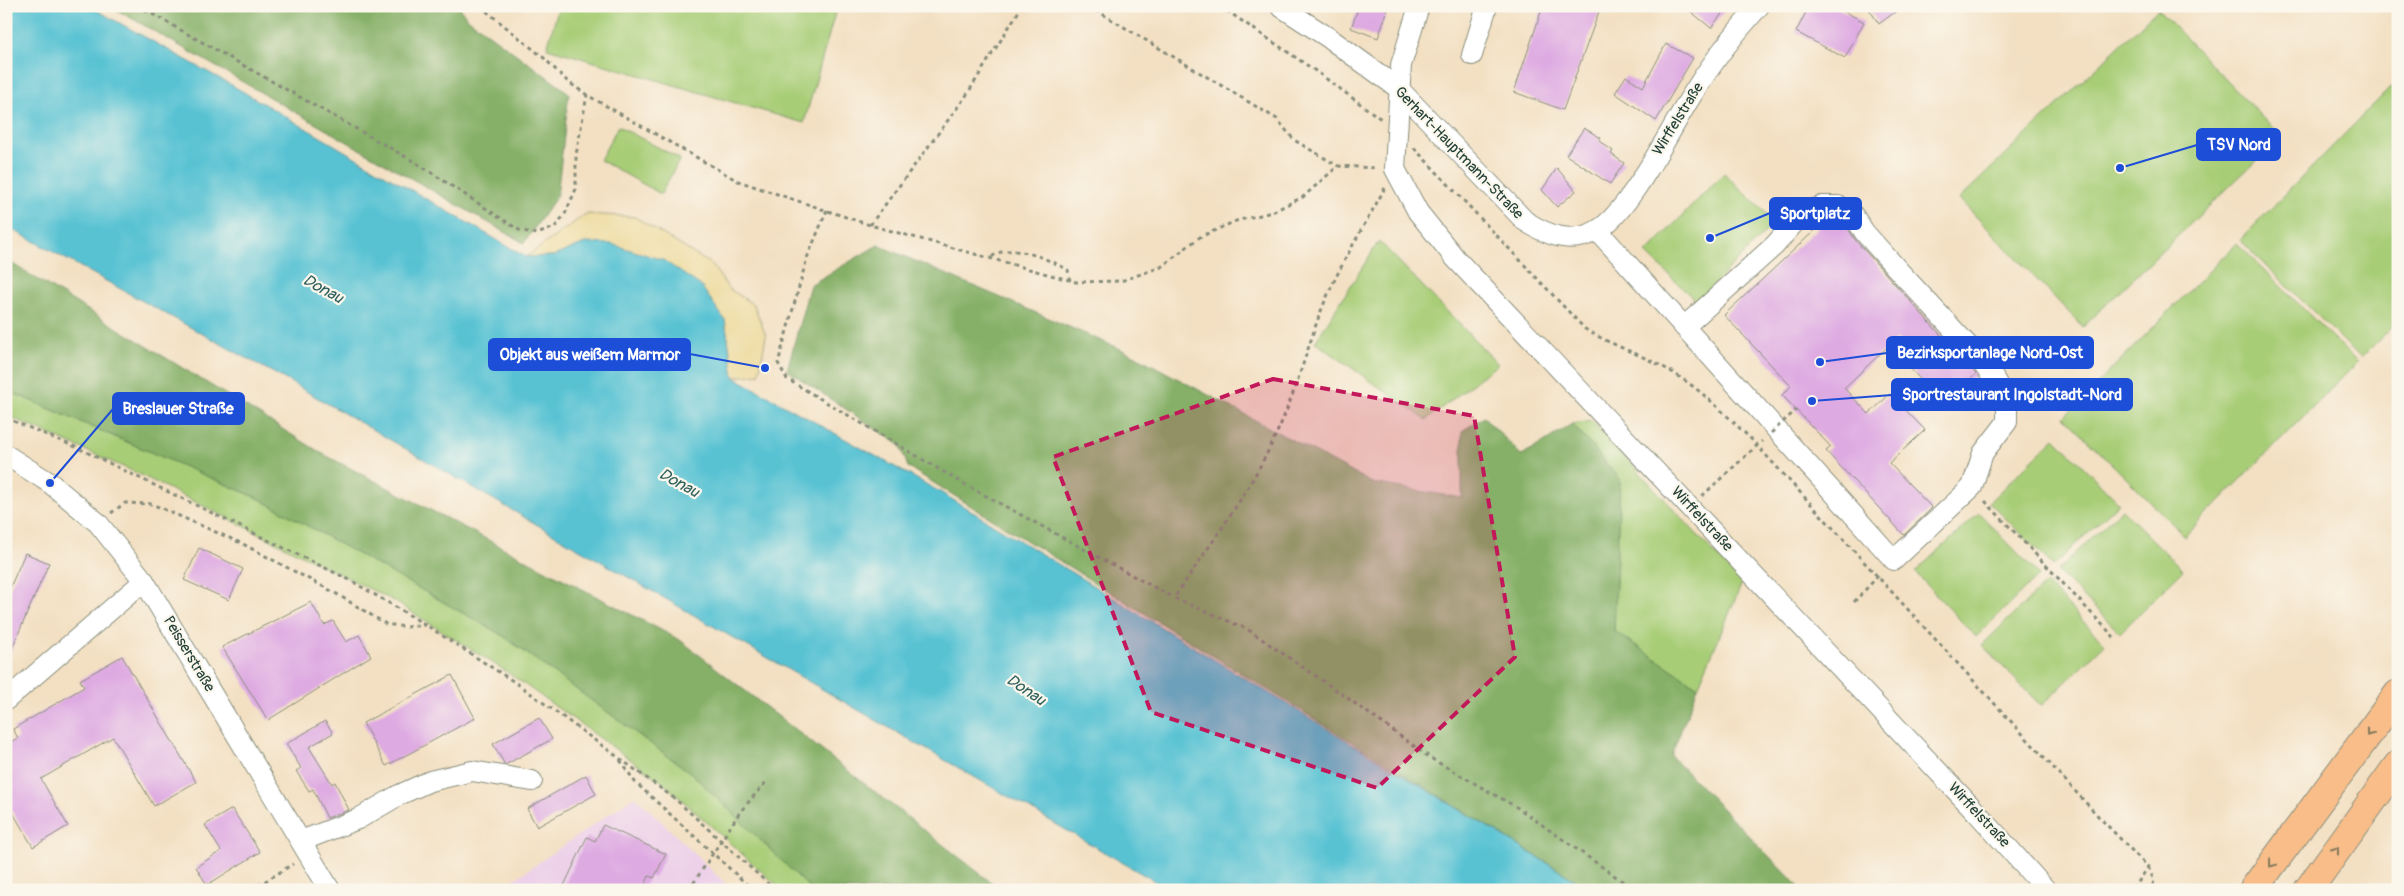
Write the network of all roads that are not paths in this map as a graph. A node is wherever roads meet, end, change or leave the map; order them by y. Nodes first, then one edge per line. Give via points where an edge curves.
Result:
1 (1280, 6) edge
2 (1419, 6) edge
3 (1487, 6) edge
4 (1759, 6) edge
5 (1472, 55) dead end
6 (1398, 88) junction
7 (1598, 231) junction
8 (1684, 328) junction
9 (6, 455) edge
10 (144, 581) junction
11 (2398, 694) edge
12 (6, 700) edge
13 (2398, 765) edge
14 (532, 781) dead end
15 (305, 847) junction
16 (330, 890) edge
17 (2046, 890) edge
18 (2252, 890) edge
19 (2308, 890) edge

1 - 6 street, Gerhart-Hauptmann-Straße
2 - 6 street via 1401,65
3 - 5 street
4 - 7 street, Wirffelstraße via 1722,50 1690,97 1624,206
6 - 7 street, Gerhart-Hauptmann-Straße via 1525,221 1561,238 1580,238
6 - 17 street, Wirffelstraße via 1395,169 1418,212 1455,258 2011,848
7 - 8 street
8 - 8 street via 1775,245 1800,216 1822,206 1838,206 1853,215 1899,271 1974,352 2007,402 2007,422 1983,453 1972,487 1894,560
9 - 10 street, Peisserstraße via 50,483 98,522
10 - 12 street
10 - 15 street, Peisserstraße
11 -> 18 highway
19 -> 13 highway
14 - 15 street via 472,771 430,781 398,795
15 - 16 street, Peisserstraße

